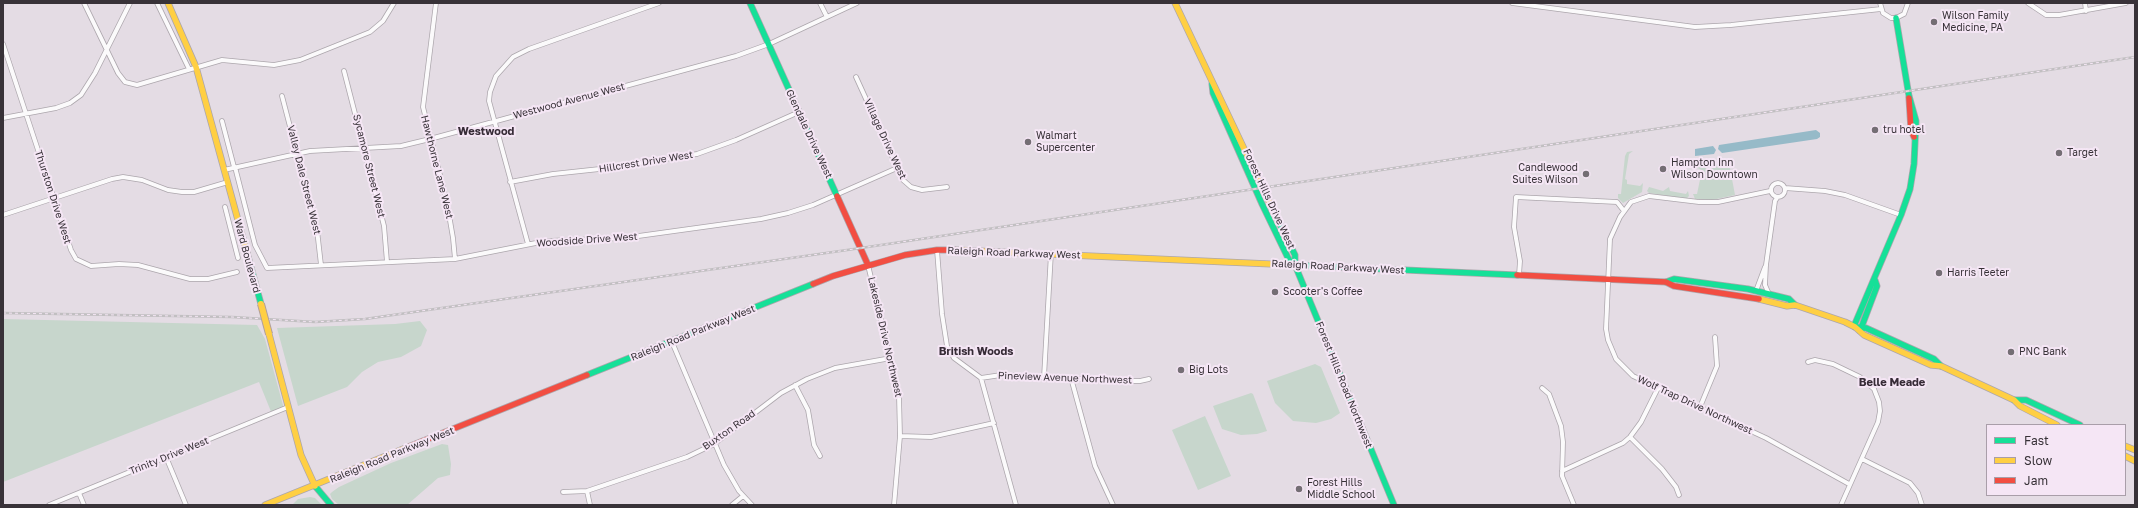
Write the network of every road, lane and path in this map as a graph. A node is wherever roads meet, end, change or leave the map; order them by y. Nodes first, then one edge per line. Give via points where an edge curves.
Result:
1 (84, 3) edge
2 (130, 3) edge
3 (157, 3) edge
4 (168, 3) edge
5 (394, 3) edge
6 (436, 3) edge
7 (659, 3) edge
8 (750, 3) edge
9 (820, 3) edge
10 (857, 3) edge
11 (1175, 3) edge
12 (1512, 3) edge
13 (1880, 3) edge
14 (1908, 3) edge
15 (2028, 3) edge
16 (2085, 3) edge
17 (2126, 3) edge
18 (1881, 9) junction
19 (2086, 11) junction
20 (827, 17) junction
21 (1896, 18) junction
22 (3, 44) edge
23 (769, 44) junction
24 (107, 51) junction
25 (196, 67) junction
26 (189, 69) junction
27 (344, 71) dead end
28 (856, 78) dead end
29 (1212, 83) junction
30 (282, 96) dead end
31 (799, 112) junction
32 (25, 113) junction
33 (3, 118) edge
34 (222, 121) dead end
35 (494, 121) junction
36 (430, 139) junction
37 (365, 148) junction
38 (297, 153) junction
39 (234, 167) junction
40 (897, 168) junction
41 (224, 170) junction
42 (228, 182) junction
43 (510, 182) junction
44 (947, 187) dead end
45 (1785, 188) junction
46 (1770, 191) junction
47 (837, 195) junction
48 (54, 198) junction
49 (1777, 198) junction
50 (225, 207) dead end
51 (1624, 211) junction
52 (3, 214) edge
53 (1901, 215) junction
54 (239, 223) junction
55 (230, 226) junction
56 (528, 244) junction
57 (937, 250) junction
58 (1051, 253) junction
59 (238, 258) dead end
60 (454, 259) junction
61 (387, 262) junction
62 (321, 265) junction
63 (868, 265) junction
64 (1295, 265) junction
65 (1766, 265) junction
66 (237, 272) dead end
67 (1519, 275) junction
68 (1608, 280) junction
69 (1666, 282) junction
70 (1756, 291) junction
71 (1769, 294) junction
72 (1795, 305) junction
73 (1857, 328) junction
74 (1715, 337) dead end
75 (672, 342) junction
76 (891, 358) junction
77 (1808, 362) dead end
78 (1044, 377) junction
79 (981, 378) junction
80 (1071, 378) junction
81 (1149, 379) dead end
82 (795, 385) junction
83 (1542, 388) dead end
84 (1658, 388) junction
85 (2014, 400) junction
86 (288, 407) junction
87 (1700, 407) junction
88 (994, 423) junction
89 (2056, 424) edge
90 (2078, 424) edge
91 (900, 436) junction
92 (1630, 438) junction
93 (714, 444) junction
94 (820, 456) dead end
95 (2126, 456) edge
96 (166, 457) junction
97 (1862, 459) junction
98 (2135, 461) edge
99 (1562, 471) junction
100 (1850, 484) junction
101 (315, 486) junction
102 (588, 491) junction
103 (563, 492) dead end
104 (79, 493) junction
105 (1679, 495) dead end
106 (743, 496) junction
107 (49, 505) edge
108 (84, 505) edge
109 (186, 505) edge
110 (265, 505) edge
111 (331, 505) edge
112 (590, 505) edge
113 (732, 505) edge
114 (752, 505) edge
115 (894, 505) edge
116 (1016, 505) edge
117 (1113, 505) edge
118 (1394, 505) edge
119 (1574, 505) edge
120 (1841, 505) edge
121 (1922, 505) edge

1 - 24 street
2 - 24 street
3 - 26 street
4 - 25 main road, Ward Boulevard
5 - 25 street via 383,21 370,32 300,60 277,65 222,60
6 - 36 street, Hawthorne Lane West via 424,96 424,114
7 - 35 street via 512,57 496,76 490,92
8 - 23 main road, Glendale Drive West
9 - 20 street
10 - 20 street, Westwood Avenue West
11 - 29 main road, Forest Hills Drive West
12 - 18 street via 1674,26 1700,27
13 - 18 street
14 - 21 street via 1904,14
15 - 19 street via 2046,15
16 - 19 street
17 - 19 street
18 - 21 street via 1887,16
20 - 23 street, Westwood Avenue West
21 - 53 main road via 1909,96 1910,125 1914,137 1914,164 1910,189
22 - 32 street, Thurston Drive West
23 - 31 main road, Glendale Drive West
23 - 35 street, Westwood Avenue West via 736,56
24 - 26 street via 123,79 133,85 146,84
24 - 32 street via 81,95 70,103 56,108
25 - 26 street
25 - 41 main road, Ward Boulevard
27 - 37 street, Sycamore Street West
28 - 40 street, Village Drive West
29 - 64 main road, Forest Hills Drive West via 1219,92 1295,255
29 - 64 main road, Forest Hills Drive West via 1213,93 1257,194 1289,260
30 - 38 street, Valley Dale Street West
31 - 43 street, Hillcrest Drive West via 698,154
31 - 47 main road, Glendale Drive West
32 - 33 street
32 - 48 street, Thurston Drive West
34 - 39 street
35 - 36 street, Westwood Avenue West
35 - 43 street
36 - 37 street, Westwood Avenue West via 401,146
36 - 60 street, Hawthorne Lane West via 447,203 454,238
37 - 38 street, Westwood Avenue West
37 - 61 street, Sycamore Street West via 384,226
38 - 39 street, Westwood Avenue West
38 - 62 street, Valley Dale Street West via 318,230
39 - 41 street, Westwood Avenue West
39 - 62 street, Woodside Drive West via 255,245 267,268
40 - 44 street, Village Drive West via 906,184 915,189
40 - 47 street, Woodside Drive West
41 - 42 main road, Ward Boulevard
42 - 48 street via 194,192 182,192 123,177
42 - 54 main road, Ward Boulevard
43 - 56 street
45 - 46 street via 1782,184 1776,183
45 - 49 street via 1784,195
45 - 53 street via 1846,195
46 - 49 street
46 - 51 street via 1718,202 1649,196 1631,202
47 - 56 street, Woodside Drive West via 802,209 761,219 624,238 575,238
47 - 63 main road, Glendale Drive West
48 - 52 street
48 - 66 street, Thurston Drive West via 71,250 76,259 86,265 138,265 190,280
49 - 65 street
50 - 55 street
51 - 67 street via 1617,202 1516,197 1514,228 1520,261
51 - 68 street, Wolf Trap Drive Northwest via 1615,224 1610,239
53 - 73 main road via 1875,280 1877,286
54 - 55 street
54 - 86 main road, Ward Boulevard, bridge
55 - 59 street
56 - 60 street, Woodside Drive West
57 - 58 main road, Raleigh Road Parkway West
57 - 63 main road, Raleigh Road Parkway West
57 - 79 street via 947,346 954,358
58 - 64 main road, Raleigh Road Parkway West
58 - 78 street
60 - 61 street, Woodside Drive West
61 - 62 street, Woodside Drive West
63 - 75 main road, Raleigh Road Parkway West via 833,276
63 - 76 street, Lakeside Drive Northwest
64 - 67 main road, Raleigh Road Parkway West
64 - 118 main road, Forest Hills Road Northwest
65 - 70 street
65 - 71 street via 1765,284
67 - 68 main road, Raleigh Road Parkway West
68 - 69 main road, Raleigh Road Parkway West
68 - 84 street, Wolf Trap Drive Northwest via 1606,329 1610,347 1616,359 1629,372
69 - 70 main road, Raleigh Road Parkway West via 1674,279 1684,280
69 - 72 main road, Raleigh Road Parkway West via 1674,286 1741,294 1787,306
70 - 71 main road, Raleigh Road Parkway West
71 - 72 main road, Raleigh Road Parkway West via 1789,299
72 - 73 main road, Raleigh Road Parkway West
73 - 85 main road, Raleigh Road Parkway West via 1866,328 1934,359 1941,366
74 - 87 street via 1718,366
75 - 93 street
75 - 101 main road, Raleigh Road Parkway West
76 - 82 street, Buxton Road via 835,368
76 - 91 street, Lakeside Drive Northwest via 899,396
77 - 97 street via 1815,360 1833,364 1860,378 1874,389 1880,411
78 - 79 street, Pineview Avenue Northwest via 1001,375
78 - 80 street, Pineview Avenue Northwest
79 - 88 street
80 - 81 street, Pineview Avenue Northwest via 1140,381
80 - 117 street via 1097,473
82 - 93 street, Buxton Road via 768,402
82 - 94 street via 808,410 814,445
83 - 99 street via 1549,394 1561,426 1564,442
84 - 87 street, Wolf Trap Drive Northwest
84 - 92 street
85 - 89 main road, Raleigh Road Parkway West via 2020,406
85 - 90 main road, Raleigh Road Parkway West via 2026,400
86 - 96 street, Trinity Drive West
86 - 101 main road, Ward Boulevard via 301,455
87 - 100 street, Wolf Trap Drive Northwest via 1766,438
88 - 91 street via 931,437
88 - 116 street
91 - 115 street, Lakeside Drive Northwest
92 - 99 street
92 - 105 street via 1662,469
93 - 102 street, Buxton Road via 672,463
93 - 106 street via 732,481
95 - 98 main road
96 - 104 street, Trinity Drive West
96 - 109 street
97 - 100 street
97 - 121 street via 1910,483 1918,493
99 - 119 street via 1562,480
100 - 120 street
101 - 110 main road, Raleigh Road Parkway West
101 - 111 main road, Ward Boulevard
102 - 103 street, Buxton Road
102 - 112 street
104 - 107 street, Trinity Drive West
104 - 108 street
106 - 113 street
106 - 114 street

